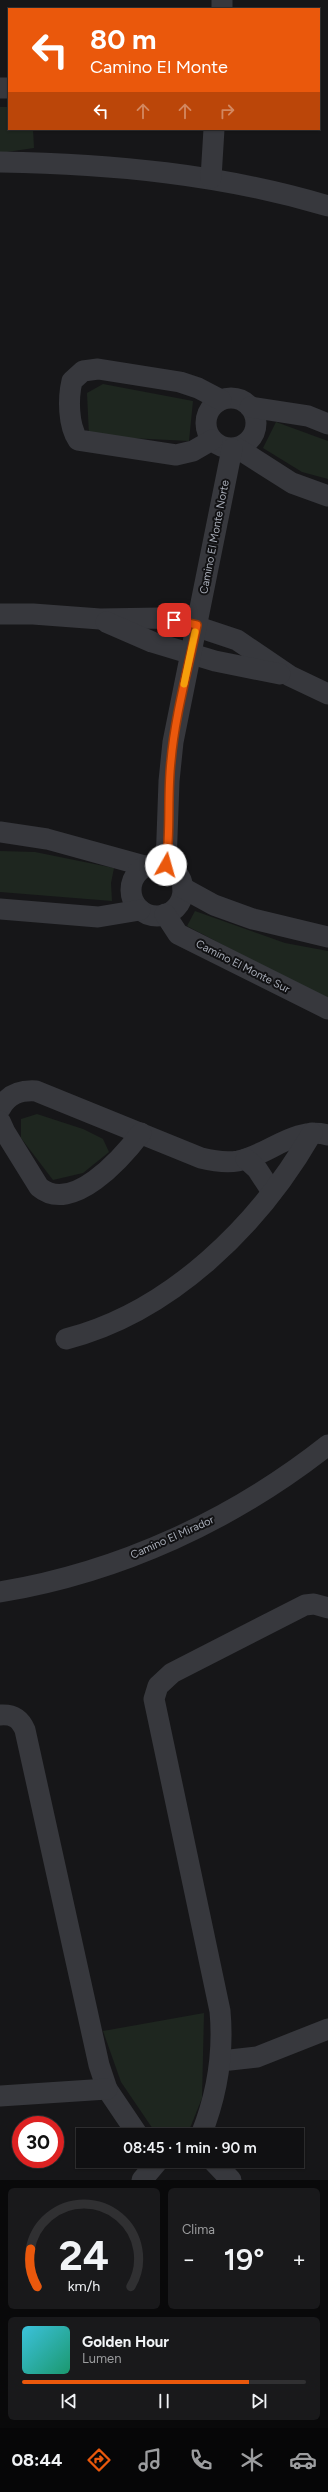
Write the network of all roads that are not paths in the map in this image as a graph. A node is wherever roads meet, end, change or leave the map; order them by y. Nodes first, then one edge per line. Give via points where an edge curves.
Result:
1 (214, 130) edge
2 (0, 162) edge
3 (211, 178) junction
4 (328, 206) edge
5 (221, 400) junction
6 (250, 407) junction
7 (328, 424) edge
8 (212, 440) junction
9 (235, 448) junction
10 (328, 496) edge
11 (0, 614) edge
12 (100, 619) junction
13 (197, 625) junction
14 (191, 654) junction
15 (290, 676) junction
16 (328, 694) edge
17 (0, 832) edge
18 (166, 865) junction
19 (145, 866) junction
20 (183, 888) junction
21 (0, 909) edge
22 (140, 910) junction
23 (165, 914) junction
24 (328, 937) edge
25 (328, 1010) edge
26 (0, 1109) edge
27 (0, 1121) edge
28 (141, 1133) junction
29 (320, 1134) edge
30 (246, 1159) junction
31 (272, 1192) junction
32 (66, 1339) dead end
33 (328, 1445) edge
34 (328, 1459) edge
35 (304, 1464) junction
36 (0, 1592) edge
37 (328, 1608) edge
38 (0, 1715) edge
39 (328, 2029) edge
40 (221, 2061) junction
41 (107, 2089) junction
42 (0, 2096) edge
43 (133, 2128) edge
44 (204, 2128) edge
45 (152, 2168) edge
46 (220, 2168) edge
47 (142, 2180) edge
48 (231, 2180) edge

1 - 3 street
2 - 3 street via 112,166
3 - 4 street
5 - 6 street via 237,399
5 - 8 street via 206,417 206,425
5 - 8 street via 180,382 98,369 83,371 72,381 70,407 73,433 78,440 176,455 193,451
6 - 7 street via 308,416
6 - 9 street via 256,423 255,431 245,444
8 - 9 street via 224,448
9 - 10 street via 292,483
9 - 13 street, Camino El Monte Norte
11 - 12 street
12 - 13 street via 161,618
12 - 14 street via 152,642
13 - 14 street
13 - 15 street via 237,640
14 - 15 street
14 - 18 street via 172,748
15 - 16 street
17 - 19 street via 47,839
18 - 19 street
18 - 20 street via 176,872
19 - 22 street via 134,876 131,883 132,898
20 - 23 street via 177,907
20 - 24 street via 214,905 254,920
21 - 22 street via 98,917
22 - 23 street via 152,916
23 - 25 street, Camino El Monte Sur via 178,934
26 - 28 street via 12,1095 36,1091
27 - 28 street via 4,1132 39,1187 57,1196 79,1189 104,1173
28 - 30 street via 211,1160
29 - 30 street via 292,1138
29 - 31 street
30 - 31 street via 258,1169
31 - 32 street via 216,1253 164,1294 113,1324
33 - 35 street, Camino El Mirador
34 - 35 street
35 - 36 street, Camino El Mirador via 245,1502 178,1537 100,1568
37 - 40 street via 314,1604 305,1605 172,1673 164,1678 155,1692 154,1706 218,1996 222,2026
38 - 41 street via 18,1718 24,1730 94,2047
39 - 40 street via 257,2057
40 - 44 street
41 - 42 street
41 - 43 street
45 - 47 street
46 - 48 street

